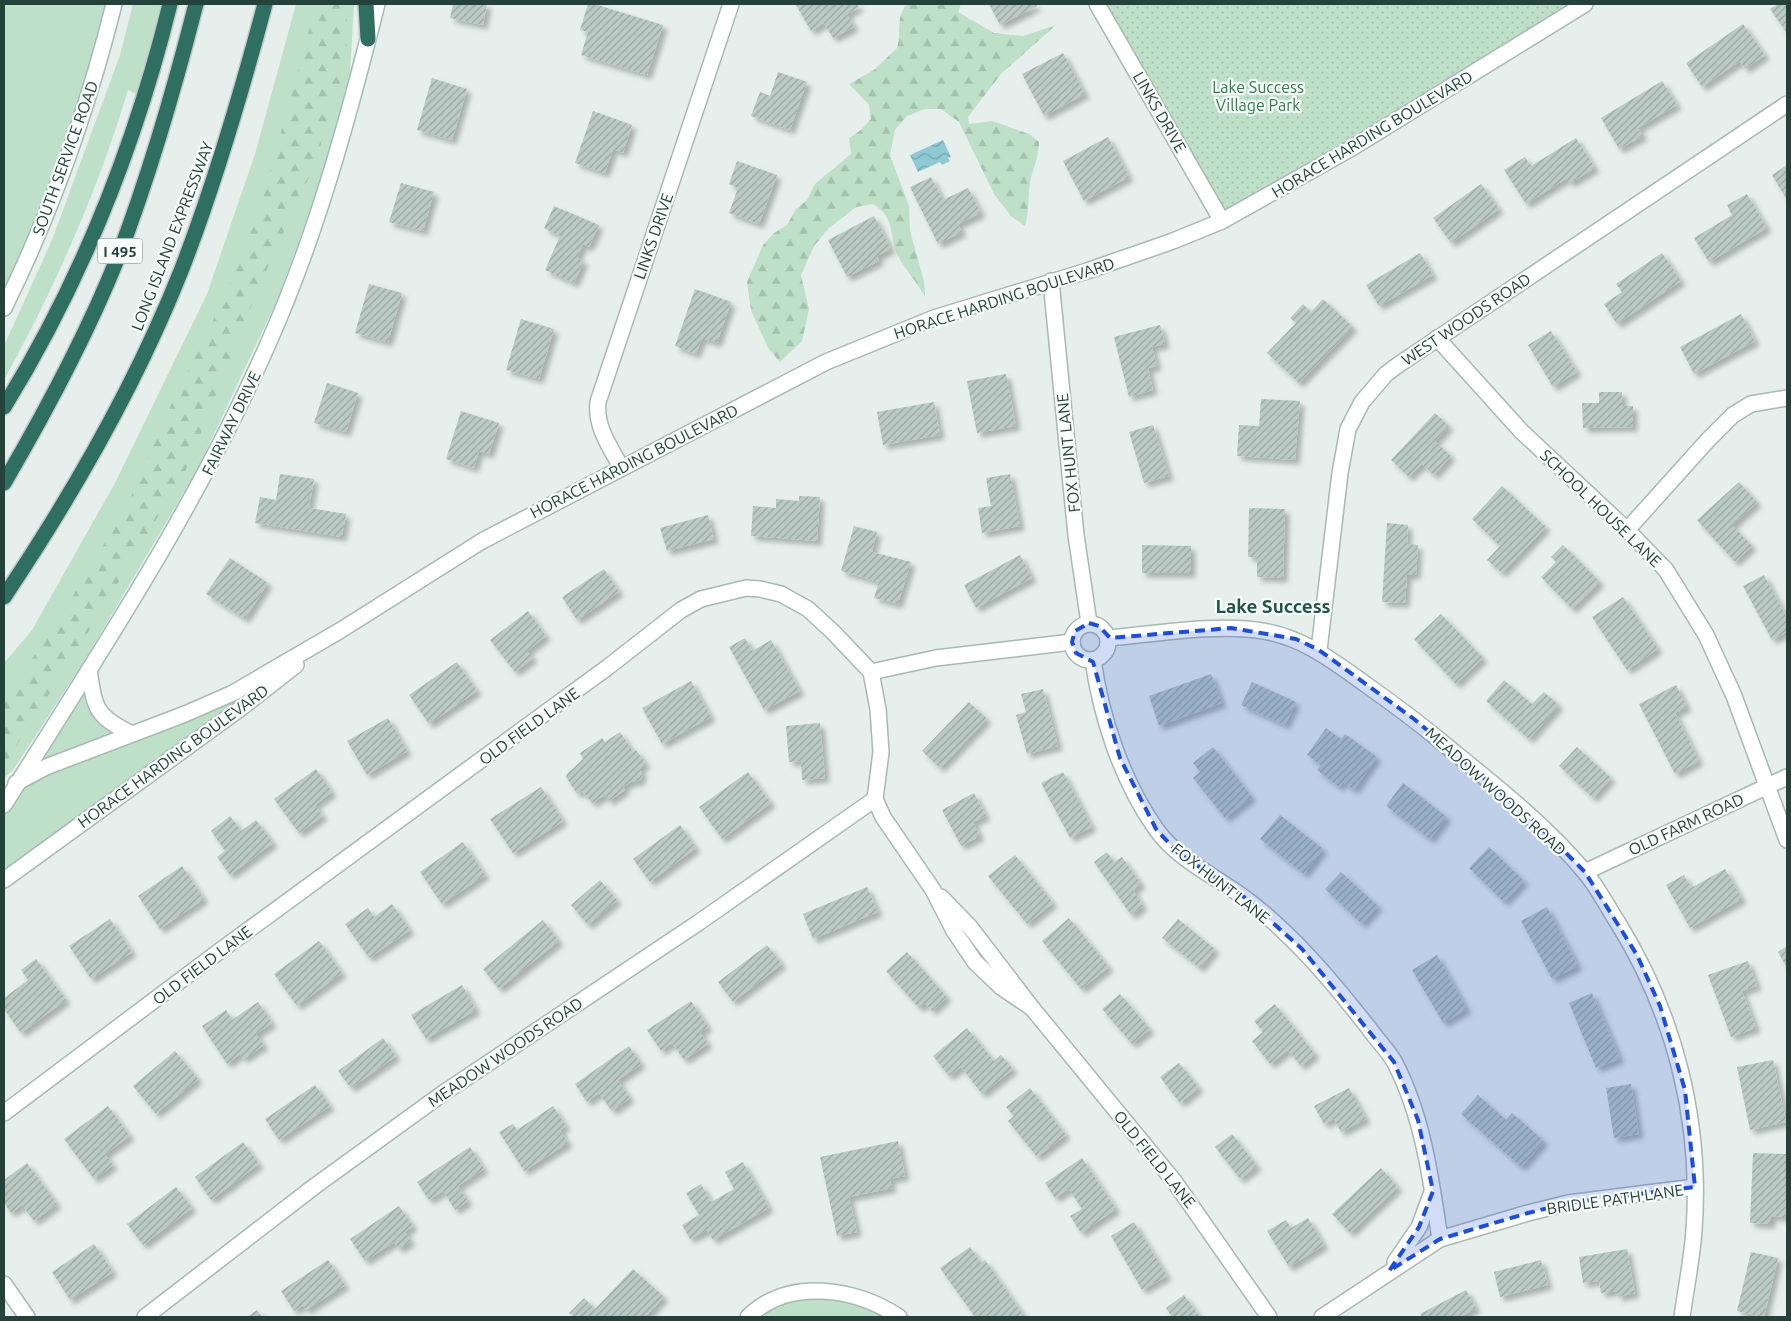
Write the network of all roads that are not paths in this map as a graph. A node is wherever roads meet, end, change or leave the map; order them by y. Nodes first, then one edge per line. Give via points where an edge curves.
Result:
1 (114, 4) edge
2 (170, 4) edge
3 (196, 4) edge
4 (264, 4) edge
5 (366, 4) edge
6 (378, 4) edge
7 (731, 4) edge
8 (1097, 4) edge
9 (1584, 4) edge
10 (368, 39) junction
11 (1787, 104) edge
12 (1222, 220) junction
13 (1051, 281) junction
14 (4, 308) edge
15 (1437, 338) junction
16 (1787, 398) edge
17 (4, 407) edge
18 (621, 467) junction
19 (4, 483) edge
20 (1627, 530) junction
21 (4, 597) edge
22 (1089, 623) junction
23 (341, 630) junction
24 (1108, 638) junction
25 (1072, 642) junction
26 (1319, 650) junction
27 (1093, 660) junction
28 (89, 670) junction
29 (871, 672) junction
30 (132, 734) junction
31 (1787, 776) edge
32 (18, 782) junction
33 (1767, 786) junction
34 (4, 792) edge
35 (875, 800) junction
36 (4, 805) edge
37 (1787, 840) edge
38 (1585, 872) junction
39 (4, 880) edge
40 (4, 1114) edge
41 (1696, 1187) junction
42 (1433, 1191) junction
43 (1440, 1238) junction
44 (1389, 1272) junction
45 (4, 1284) edge
46 (27, 1317) edge
47 (145, 1317) edge
48 (748, 1317) edge
49 (899, 1317) edge
50 (1269, 1317) edge
51 (1322, 1317) edge
52 (1682, 1317) edge

1 - 14 street, SOUTH SERVICE ROAD via 88,100 66,163 41,228
2 - 17 highway via 142,106 111,194 63,298
3 - 19 highway, I 495 via 164,125 117,258 57,386
4 - 21 highway, LONG ISLAND EXPRESSWAY via 228,140 154,335 90,458
5 - 10 highway
6 - 10 street, FAIRWAY DRIVE
7 - 18 street, LINKS DRIVE via 598,402 600,426
8 - 12 street, LINKS DRIVE
9 - 12 street, HORACE HARDING BOULEVARD via 1350,149
10 - 28 street, FAIRWAY DRIVE via 357,88 322,204 269,343 200,485
11 - 15 street, WEST WOODS ROAD
12 - 13 street, HORACE HARDING BOULEVARD via 1174,241
13 - 18 street, HORACE HARDING BOULEVARD via 934,318 826,362
13 - 22 street, FOX HUNT LANE via 1076,535
15 - 20 street, SCHOOL HOUSE LANE via 1522,431
15 - 26 street, WEST WOODS ROAD via 1386,374 1362,402 1348,429
16 - 20 street via 1758,402 1733,415
18 - 23 street, HORACE HARDING BOULEVARD via 461,553
20 - 33 street, SCHOOL HOUSE LANE via 1666,570 1706,636 1734,696
22 - 24 street via 1104,629
22 - 25 street via 1075,631
23 - 30 street, HORACE HARDING BOULEVARD via 233,693
23 - 39 street, HORACE HARDING BOULEVARD via 241,708
24 - 26 street, MEADOW WOODS ROAD via 1231,628 1296,639
24 - 27 street via 1107,650
25 - 27 street via 1076,653
25 - 29 street via 936,658
26 - 38 street, MEADOW WOODS ROAD via 1414,719 1478,771
27 - 42 street, FOX HUNT LANE via 1099,692 1120,758 1156,829 1177,852 1244,897 1302,949 1357,1013 1394,1062 1418,1120
28 - 30 street via 95,702 102,716
28 - 32 street, FAIRWAY DRIVE
29 - 35 street via 881,752
29 - 40 street, OLD FIELD LANE via 822,621 781,594 746,588 715,594 696,602 217,953
30 - 32 street, HORACE HARDING BOULEVARD via 46,767
31 - 33 street, OLD FARM ROAD
32 - 34 street, HORACE HARDING BOULEVARD
32 - 36 street, FAIRWAY DRIVE
33 - 37 street, SCHOOL HOUSE LANE
33 - 38 street, OLD FARM ROAD
35 - 47 street, MEADOW WOODS ROAD via 442,1094 315,1186
35 - 50 street, OLD FIELD LANE via 893,836 933,890 970,927 1174,1181
38 - 41 street, MEADOW WOODS ROAD via 1638,955 1660,1006 1685,1090 1694,1146
41 - 43 street, BRIDLE PATH LANE via 1568,1203
41 - 52 street, MEADOW WOODS ROAD via 1694,1232
42 - 43 street, FOX HUNT LANE
42 - 44 street via 1419,1227
43 - 44 street, BRIDLE PATH LANE
44 - 51 street, BRIDLE PATH LANE
45 - 46 street
48 - 49 street via 772,1301 804,1291 822,1290 882,1305

